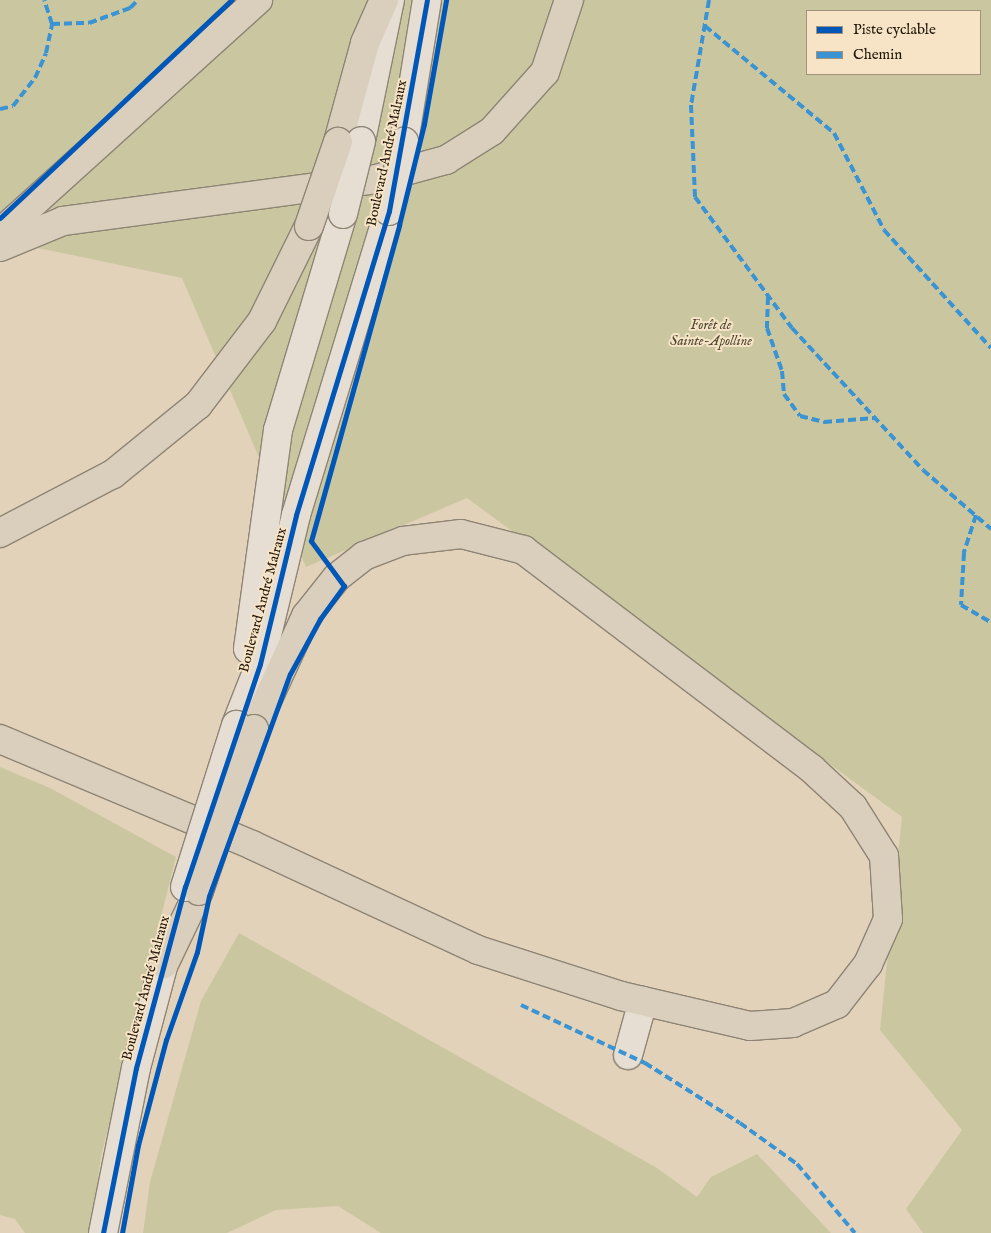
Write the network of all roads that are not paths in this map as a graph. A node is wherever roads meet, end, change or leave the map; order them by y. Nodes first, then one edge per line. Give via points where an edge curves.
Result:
1 (258, 0) edge
2 (384, 0) edge
3 (390, 0) edge
4 (427, 0) edge
5 (569, 0) edge
6 (350, 142) junction
7 (0, 233) edge
8 (0, 247) edge
9 (0, 533) edge
10 (245, 727) junction
11 (0, 739) edge
12 (164, 964) joint
13 (643, 1001) junction
14 (628, 1055) dead end
15 (103, 1233) edge

1 - 7 main road
2 - 6 main road via 365,43
3 - 6 street, Boulevard André Malraux
4 - 10 street, Boulevard André Malraux, bridge via 404,142 388,211 296,515
5 - 8 main road via 545,72 492,131 446,160 376,179 63,221
6 - 9 main road, bridge via 262,321 198,405 113,474
6 - 10 street, Boulevard André Malraux, bridge via 343,214 278,430
10 - 12 main road, bridge
10 - 13 main road via 306,616 337,577 364,556 403,541 461,534 524,550 812,769 853,807 884,856 888,919 868,964 837,1004 793,1023 750,1026
11 - 13 main road via 252,845 478,950
12 - 15 street, Boulevard André Malraux via 136,1068
13 - 14 street

